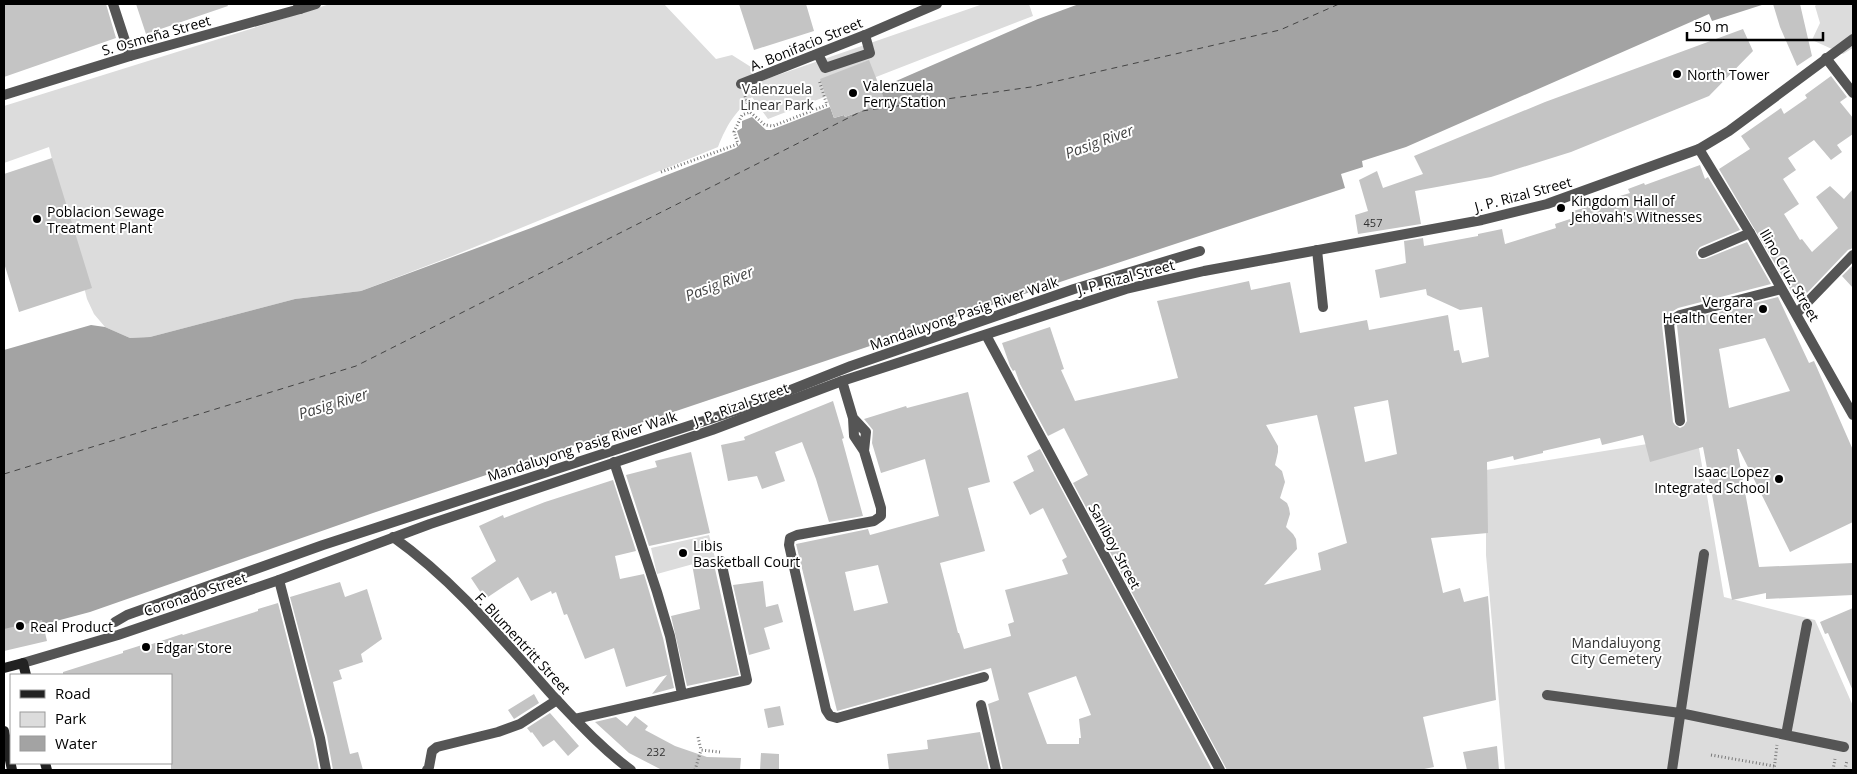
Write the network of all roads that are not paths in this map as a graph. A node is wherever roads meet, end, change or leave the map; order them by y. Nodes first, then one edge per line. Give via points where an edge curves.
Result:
1 (113, 4) edge
2 (316, 4) edge
3 (936, 4) edge
4 (299, 6) edge
5 (865, 35) junction
6 (1853, 38) edge
7 (818, 54) junction
8 (130, 56) junction
9 (1826, 58) junction
10 (741, 84) dead end
11 (1853, 93) edge
12 (4, 95) edge
13 (1699, 149) junction
14 (1750, 234) junction
15 (1317, 250) junction
16 (1200, 251) dead end
17 (1703, 253) dead end
18 (1853, 255) edge
19 (1781, 289) junction
20 (1323, 307) dead end
21 (1796, 314) junction
22 (986, 335) junction
23 (842, 381) junction
24 (1853, 415) edge
25 (1680, 420) dead end
26 (614, 462) junction
27 (393, 537) junction
28 (1704, 554) dead end
29 (721, 561) dead end
30 (279, 580) junction
31 (115, 622) dead end
32 (1807, 624) dead end
33 (23, 663) junction
34 (4, 668) edge
35 (26, 674) edge
36 (984, 677) dead end
37 (682, 694) junction
38 (1547, 695) dead end
39 (557, 700) junction
40 (981, 705) dead end
41 (1680, 713) junction
42 (575, 719) junction
43 (4, 731) edge
44 (1782, 735) junction
45 (1844, 747) dead end
46 (10, 760) edge
47 (326, 770) edge
48 (427, 770) edge
49 (631, 770) edge
50 (996, 770) edge
51 (1220, 770) edge
52 (1672, 770) edge

1 - 8 street
2 - 4 street, S. Osmeña Street
3 - 5 street, A. Bonifacio Street
4 - 8 street, S. Osmeña Street
5 - 7 street, A. Bonifacio Street
5 - 7 street via 870,53 825,68
6 - 9 street, J. P. Rizal Street
7 - 10 street, A. Bonifacio Street
8 - 12 street, S. Osmeña Street
9 - 11 street
9 - 13 street, J. P. Rizal Street
13 - 14 street, Ilino Cruz Street
13 - 15 street, J. P. Rizal Street via 1547,204 1482,220
14 - 17 street
14 - 19 street, Ilino Cruz Street
15 - 20 street
15 - 22 street, J. P. Rizal Street via 1126,289
16 - 31 street, Mandaluyong Pasig River Walk via 1074,289 851,366 753,405 323,545
18 - 21 street
19 - 21 street, Ilino Cruz Street
19 - 25 street via 1680,315 1672,320 1669,324
21 - 24 street, Ilino Cruz Street
22 - 23 street, J. P. Rizal Street
22 - 51 street, Saniboy Street
23 - 26 street, J. P. Rizal Street via 712,430
23 - 36 street via 853,418 854,436 864,451 881,516 790,538 826,710 837,718
26 - 27 street, J. P. Rizal Street
26 - 37 street via 658,592
27 - 30 street, Coronado Street
27 - 39 street, F. Blumentritt Street via 458,591
28 - 41 street
29 - 37 street via 747,680
30 - 33 street, Coronado Street via 118,636
30 - 47 street
32 - 44 street
33 - 34 main road, Coronado Street
33 - 35 main road
37 - 42 street
38 - 41 street
39 - 42 street, F. Blumentritt Street
39 - 48 street via 520,724 438,747 432,751
40 - 50 street
41 - 44 street
41 - 52 street
42 - 49 street, F. Blumentritt Street
43 - 46 main road
44 - 45 street

